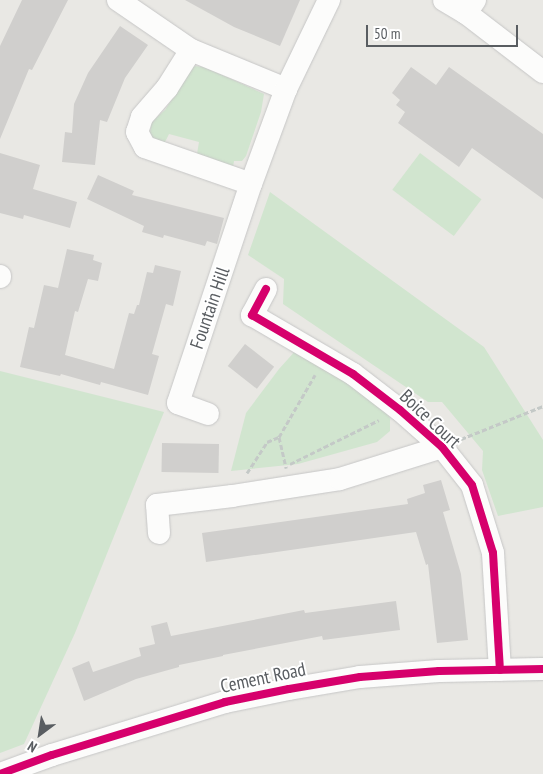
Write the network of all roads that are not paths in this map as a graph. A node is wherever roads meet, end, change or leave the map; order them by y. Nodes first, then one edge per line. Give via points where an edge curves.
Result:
1 (118, 0) edge
2 (329, 0) edge
3 (444, 0) edge
4 (471, 6) edge
5 (191, 50) junction
6 (543, 72) edge
7 (286, 89) junction
8 (251, 184) junction
9 (266, 289) dead end
10 (208, 414) dead end
11 (442, 447) junction
12 (159, 533) dead end
13 (543, 669) edge
14 (500, 670) junction
15 (0, 774) edge

1 - 5 street
2 - 7 street, Fountain Hill
3 - 4 street
4 - 6 street
5 - 7 street
5 - 8 street via 167,88 142,117 137,132 145,147
7 - 8 street, Fountain Hill
8 - 10 street, Fountain Hill via 178,402
9 - 11 street, Boice Court via 252,315 353,374
11 - 12 street, Boice Court via 340,479 157,505
11 - 14 street, Boice Court via 472,485 493,553
13 - 14 street, Cement Road
14 - 15 street, Cement Road via 360,677 225,702

